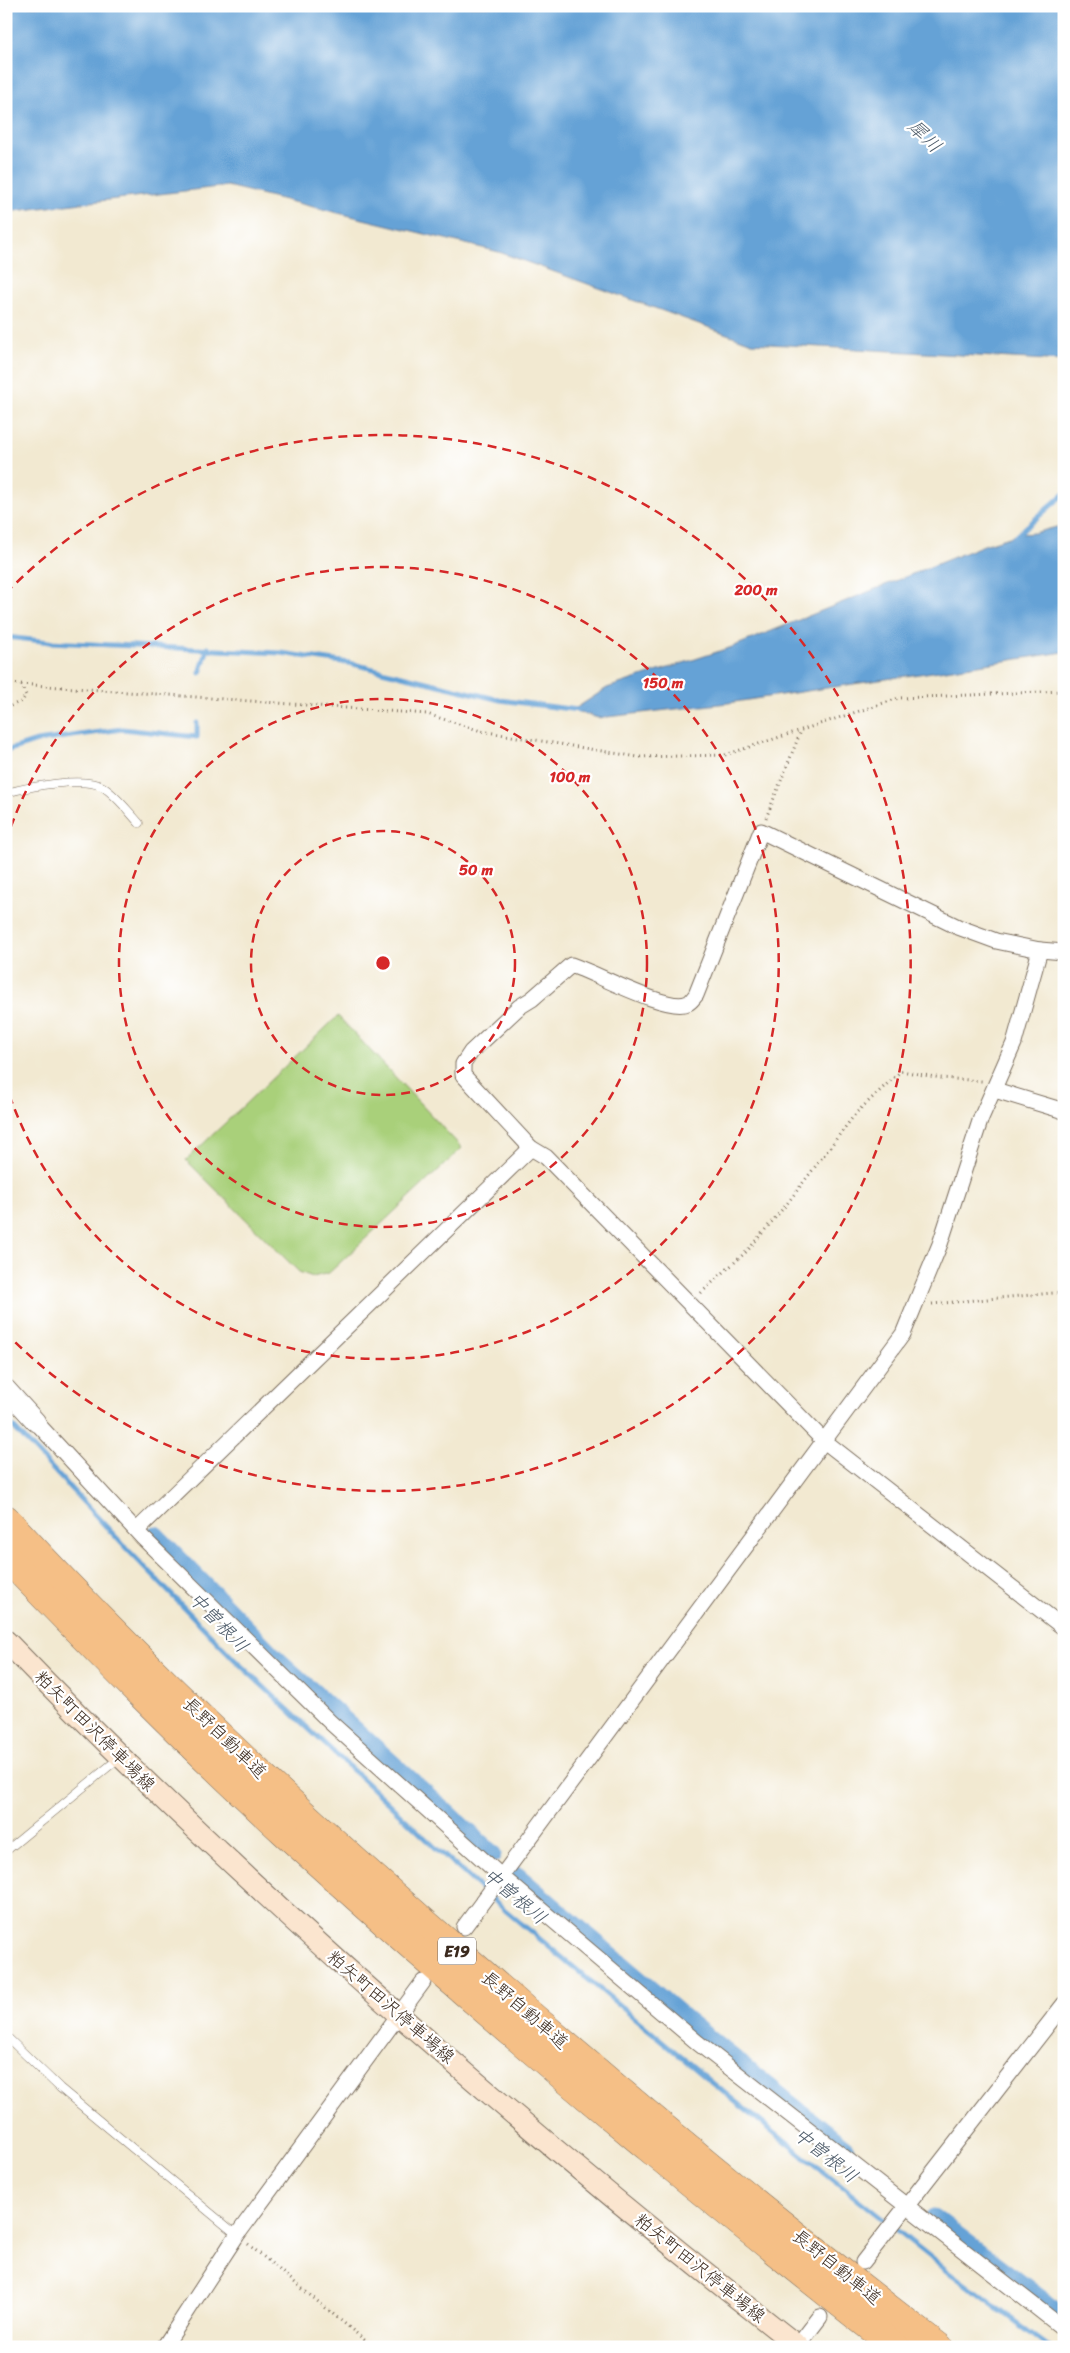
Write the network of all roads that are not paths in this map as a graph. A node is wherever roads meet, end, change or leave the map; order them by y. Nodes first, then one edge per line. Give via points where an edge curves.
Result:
1 (6, 793) edge
2 (139, 823) dead end
3 (1040, 950) junction
4 (1064, 952) edge
5 (995, 1090) junction
6 (1064, 1110) edge
7 (532, 1148) junction
8 (6, 1389) edge
9 (36, 1422) joint
10 (823, 1440) junction
11 (6, 1519) edge
12 (137, 1530) junction
13 (6, 1557) edge
14 (1064, 1628) edge
15 (6, 1641) edge
16 (120, 1758) junction
17 (6, 1850) edge
18 (499, 1879) junction
19 (464, 1927) dead end
20 (423, 1982) dead end
21 (1064, 2004) edge
22 (399, 2015) junction
23 (6, 2036) edge
24 (903, 2211) junction
25 (238, 2235) junction
26 (863, 2262) dead end
27 (820, 2317) dead end
28 (1064, 2329) edge
29 (797, 2346) edge
30 (164, 2347) edge
31 (896, 2347) edge
32 (939, 2347) edge

1 - 2 lane via 33,785 86,783 102,786
3 - 4 street
3 - 5 street via 1014,1043
3 - 7 street via 996,941 958,927 761,831 696,995 688,1003 655,1000 571,965 471,1052 463,1064 463,1075
5 - 6 street
5 - 10 street via 981,1118 940,1244 903,1334
7 - 10 street via 546,1157
7 - 12 street
8 - 9 street
9 - 12 street
10 - 14 street
10 - 18 street
11 - 32 highway, 長野自動車道 / E19 via 208,1724 411,1911 712,2166
12 - 18 street via 330,1722
13 - 31 highway, 長野自動車道 / E19 via 192,1744 393,1930 674,2169
15 - 16 main road, 粕矢町田沢停車場線
16 - 17 lane
16 - 22 main road, 粕矢町田沢停車場線
18 - 19 street
18 - 24 street
20 - 22 street
21 - 24 street
22 - 25 street
22 - 29 main road, 粕矢町田沢停車場線 via 652,2230
23 - 25 lane via 60,2088
24 - 26 street
24 - 28 street
25 - 30 street
27 - 29 street

